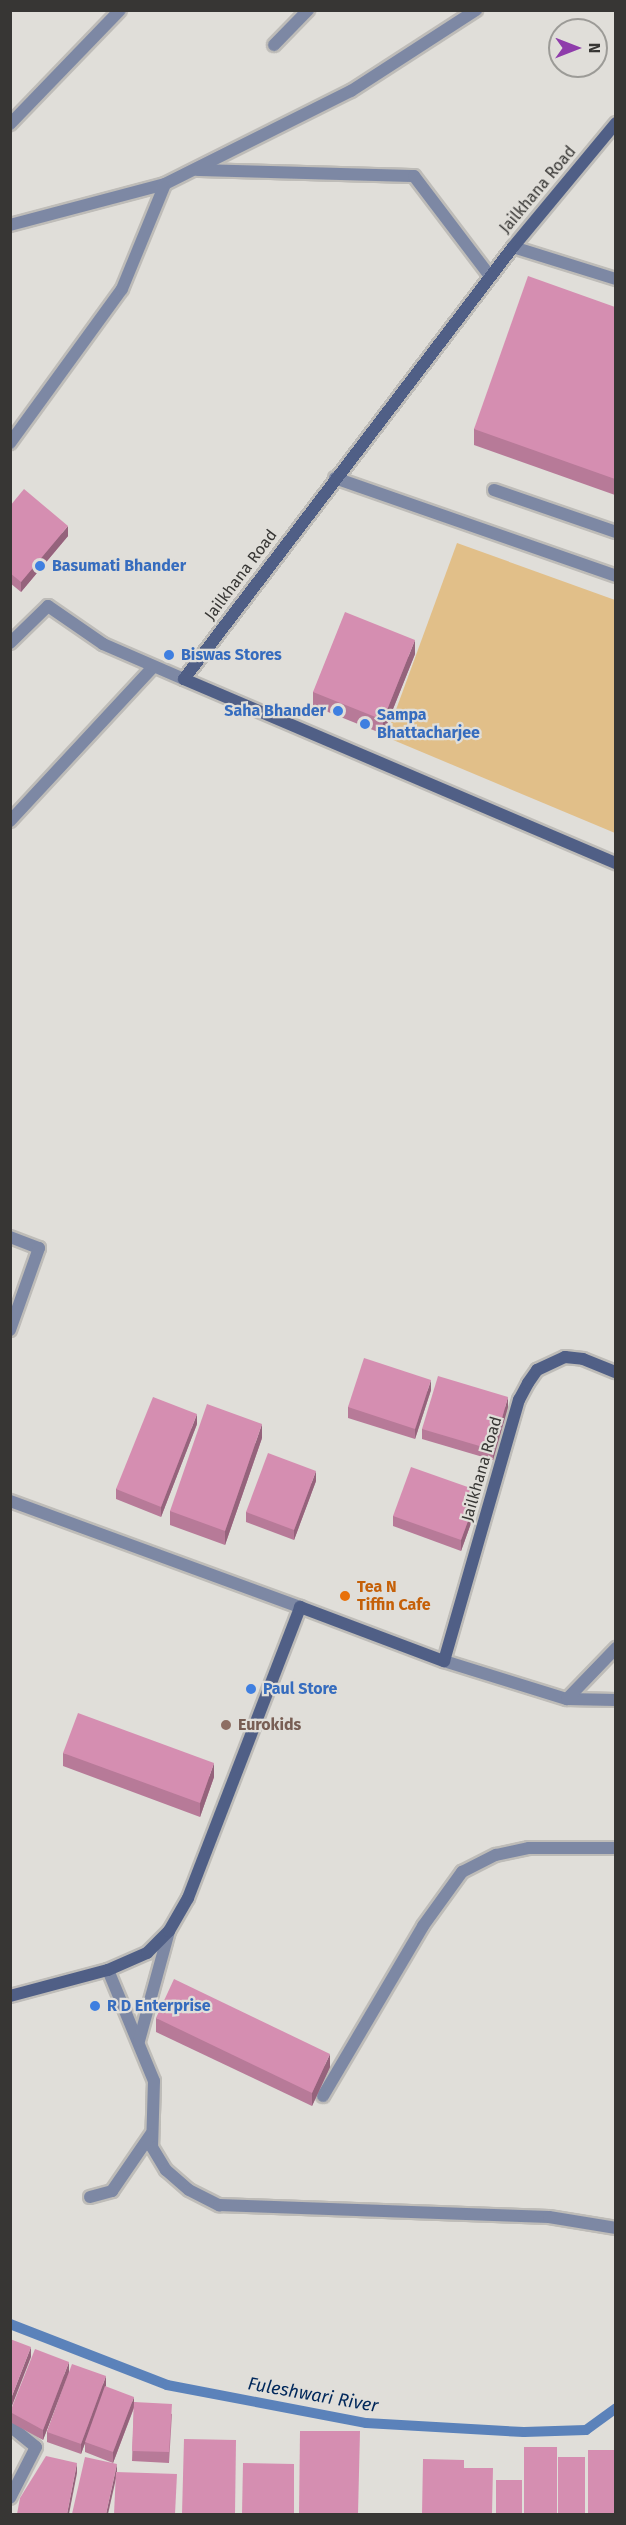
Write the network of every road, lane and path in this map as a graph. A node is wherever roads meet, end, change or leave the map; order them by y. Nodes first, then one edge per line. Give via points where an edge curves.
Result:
1 (120, 10) edge
2 (308, 10) edge
3 (476, 10) edge
4 (274, 45) dead end
5 (615, 123) edge
6 (10, 124) edge
7 (195, 170) junction
8 (165, 184) junction
9 (10, 225) edge
10 (513, 247) junction
11 (490, 276) junction
12 (615, 279) edge
13 (10, 443) edge
14 (335, 478) junction
15 (494, 490) dead end
16 (615, 532) edge
17 (615, 576) edge
18 (10, 643) edge
19 (153, 667) junction
20 (184, 679) junction
21 (10, 821) edge
22 (615, 863) edge
23 (10, 1237) edge
24 (10, 1330) edge
25 (615, 1372) edge
26 (10, 1501) edge
27 (300, 1607) junction
28 (615, 1648) edge
29 (444, 1661) junction
30 (567, 1699) junction
31 (615, 1700) edge
32 (615, 1848) edge
33 (170, 1931) junction
34 (108, 1970) junction
35 (10, 1996) edge
36 (139, 2041) junction
37 (323, 2096) edge
38 (151, 2134) junction
39 (90, 2197) dead end
40 (615, 2228) edge
41 (10, 2426) edge
42 (10, 2498) edge

1 - 6 street
2 - 4 street
3 - 7 street via 351,91
5 - 10 street, Jailkhana Road
7 - 8 street
7 - 11 street via 414,176
8 - 9 street
8 - 13 street via 122,289
10 - 11 street, Jailkhana Road
10 - 12 street
11 - 14 street, Jailkhana Road
14 - 17 street
14 - 20 street, Jailkhana Road
15 - 16 street
18 - 19 street via 48,606 103,644
19 - 20 street
19 - 21 street
20 - 22 street
23 - 24 street via 39,1248
25 - 29 street, Jailkhana Road via 583,1359 565,1358 537,1370 528,1383 519,1400
26 - 27 street
27 - 29 street
27 - 33 street via 188,1898
28 - 30 street
29 - 30 street
30 - 31 street
32 - 37 street via 530,1848 496,1855 462,1872 423,1926
33 - 34 street via 147,1953
33 - 36 street
34 - 35 street
34 - 36 street
36 - 38 street via 154,2081
38 - 39 street via 112,2191
38 - 40 street via 152,2147 166,2169 189,2190 219,2205 549,2217
41 - 42 street via 36,2446

